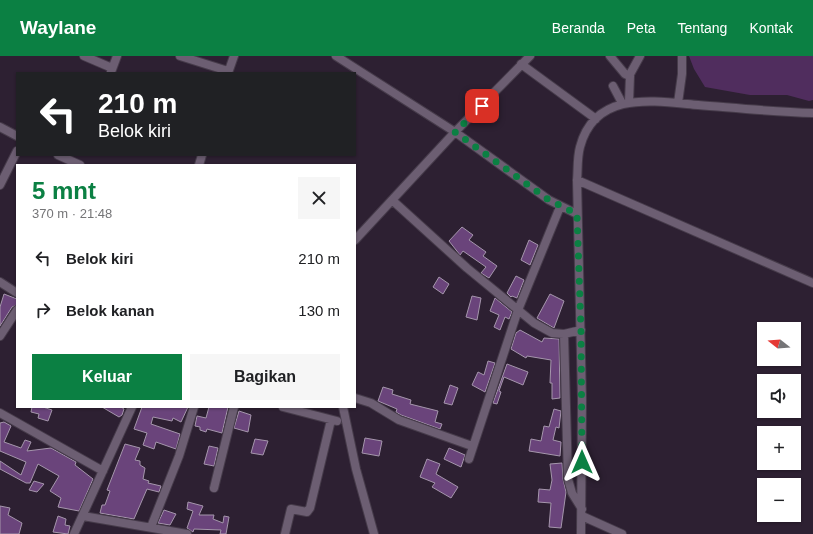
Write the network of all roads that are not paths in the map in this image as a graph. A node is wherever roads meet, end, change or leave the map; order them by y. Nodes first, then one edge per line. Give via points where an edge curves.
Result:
1 (84, 56) edge
2 (117, 56) edge
3 (180, 56) edge
4 (234, 56) edge
5 (336, 56) edge
6 (530, 56) edge
7 (610, 56) edge
8 (640, 56) edge
9 (682, 56) edge
10 (521, 64) junction
11 (111, 70) edge
12 (228, 72) edge
13 (630, 76) junction
14 (613, 86) dead end
15 (625, 102) junction
16 (678, 103) junction
17 (813, 113) edge
18 (596, 119) junction
19 (0, 126) edge
20 (455, 132) junction
21 (16, 135) edge
22 (16, 153) edge
23 (61, 156) edge
24 (76, 162) edge
25 (577, 180) junction
26 (0, 185) edge
27 (392, 200) junction
28 (564, 208) junction
29 (577, 214) junction
30 (356, 239) edge
31 (0, 282) edge
32 (813, 283) edge
33 (16, 292) edge
34 (518, 310) junction
35 (16, 312) edge
36 (581, 330) junction
37 (568, 333) junction
38 (0, 336) edge
39 (356, 398) edge
40 (132, 408) edge
41 (194, 408) edge
42 (234, 408) edge
43 (287, 408) edge
44 (343, 408) edge
45 (0, 413) edge
46 (472, 446) junction
47 (469, 459) dead end
48 (103, 471) junction
49 (214, 488) dead end
50 (582, 512) junction
51 (83, 516) junction
52 (151, 527) junction
53 (74, 534) edge
54 (187, 534) edge
55 (285, 534) edge
56 (374, 534) edge
57 (581, 534) edge
58 (622, 534) edge

1 - 11 street
2 - 11 street
3 - 12 street
4 - 12 street
5 - 20 street
6 - 10 street
7 - 13 street via 625,74
8 - 13 street
9 - 16 street
10 - 18 street
10 - 20 street
13 - 15 street
14 - 15 street
15 - 16 street
15 - 18 street
16 - 17 street
18 - 25 street via 582,141
19 - 21 street
20 - 27 street
20 - 28 street
22 - 26 street
23 - 24 street
25 - 29 street
25 - 32 street
27 - 30 street
27 - 34 street via 450,254
28 - 29 street
28 - 34 street
29 - 36 street
31 - 33 street
34 - 37 street via 540,328 552,333
34 - 46 street via 479,432
35 - 38 street
36 - 37 street
36 - 50 street
37 - 50 street via 568,479
39 - 46 street via 371,403 399,420
40 - 48 street
41 - 52 street via 179,456
42 - 49 street
43 - 55 street via 334,420 310,508 307,512 291,510
44 - 56 street via 356,469
45 - 48 street
46 - 47 street
48 - 51 street
50 - 57 street
50 - 58 street
51 - 52 street
51 - 53 street
52 - 54 street

